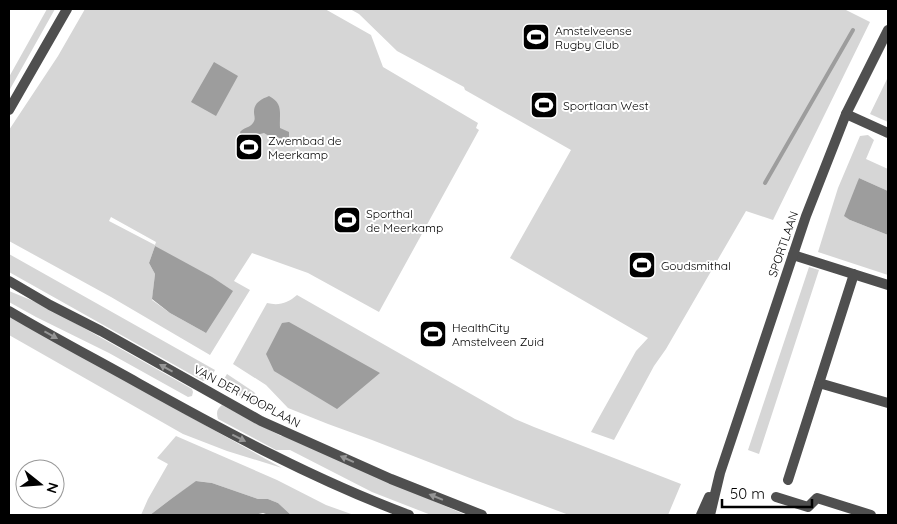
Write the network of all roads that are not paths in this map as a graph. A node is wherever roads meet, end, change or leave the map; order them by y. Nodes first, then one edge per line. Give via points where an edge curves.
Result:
1 (67, 9) edge
2 (888, 30) edge
3 (9, 110) edge
4 (846, 114) junction
5 (888, 133) edge
6 (793, 255) junction
7 (854, 274) junction
8 (9, 281) edge
9 (888, 285) edge
10 (9, 311) edge
11 (819, 383) junction
12 (888, 404) edge
13 (720, 473) junction
14 (788, 480) dead end
15 (776, 497) dead end
16 (409, 515) edge
17 (482, 515) edge
18 (701, 515) edge
19 (710, 515) edge
20 (871, 515) edge

1 - 3 street
2 - 4 street, SPORTLAAN
4 - 5 street
4 - 6 street, SPORTLAAN
6 - 7 street
6 - 13 street, SPORTLAAN
7 - 9 street
7 - 11 street
17 -> 8 street, VAN DER HOOPLAAN via 261,421
10 -> 16 street via 281,459
11 - 12 street
11 - 14 street
13 - 18 street, SPORTLAAN
13 - 19 street, SPORTLAAN
15 - 20 street via 808,507 817,498

